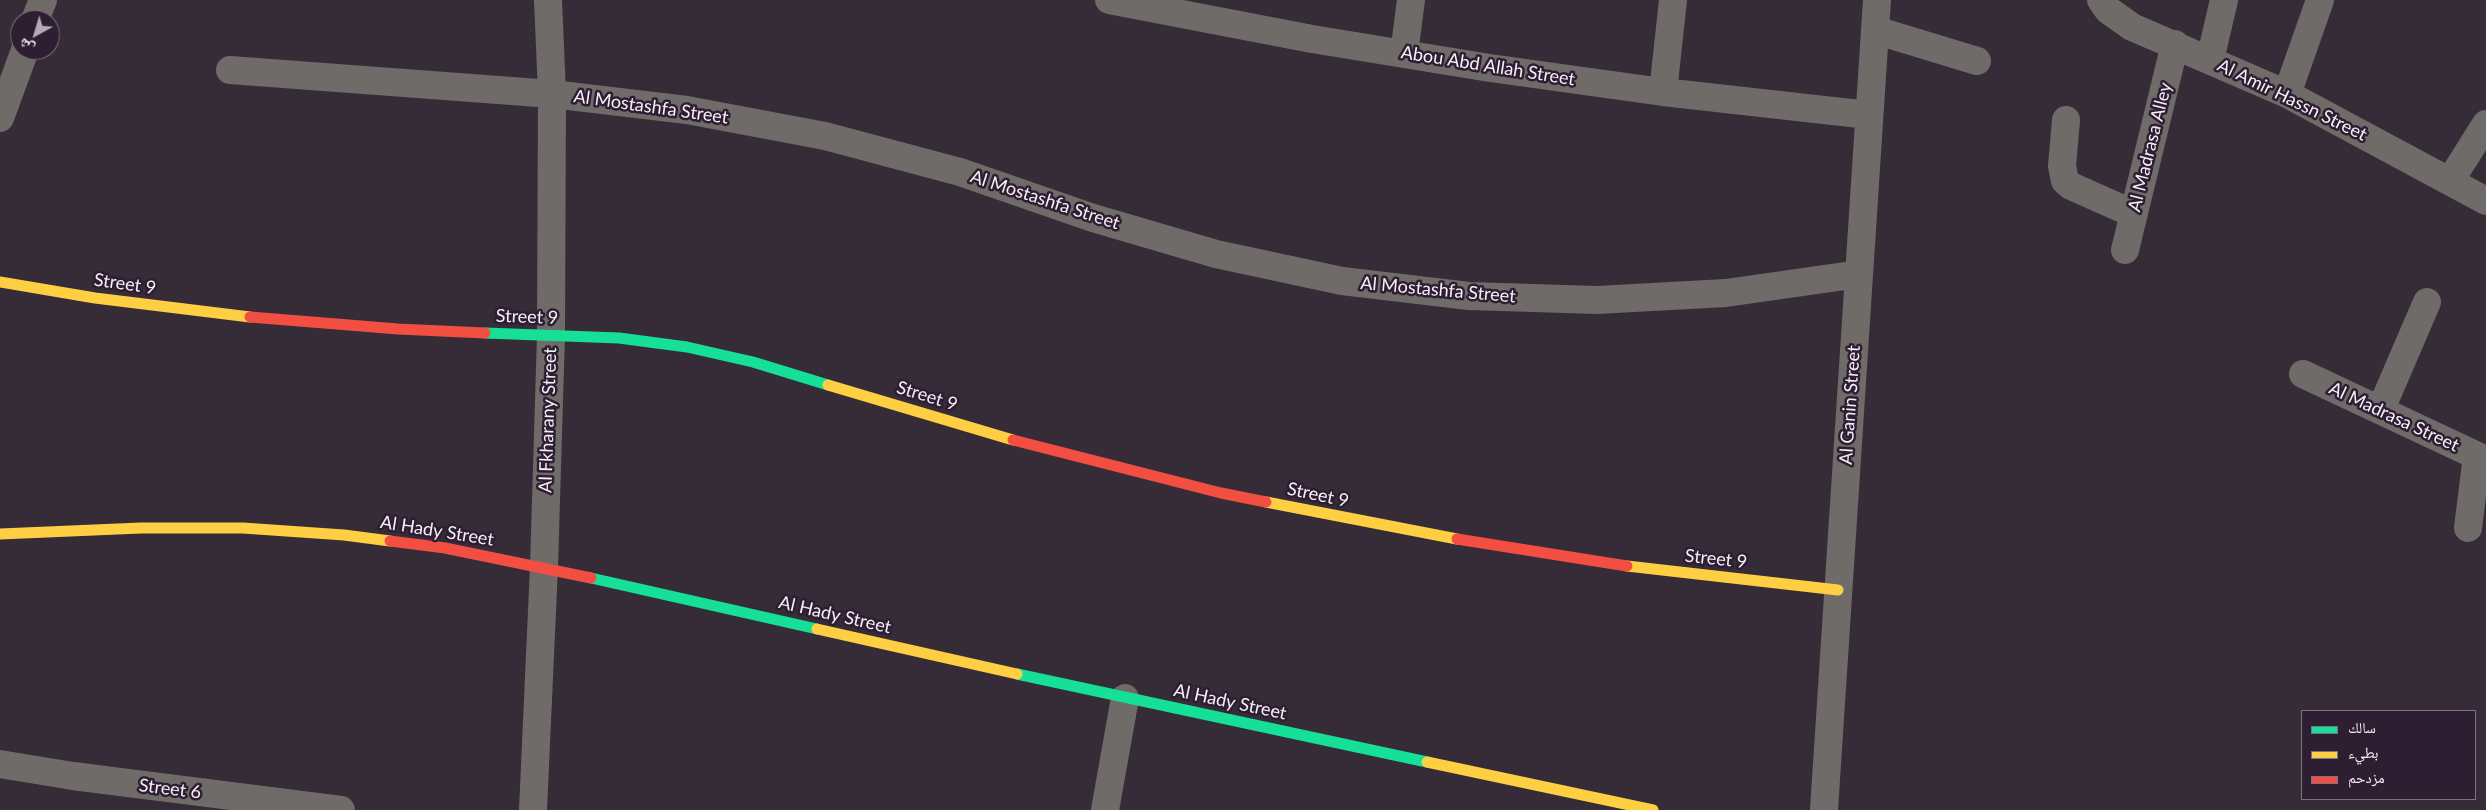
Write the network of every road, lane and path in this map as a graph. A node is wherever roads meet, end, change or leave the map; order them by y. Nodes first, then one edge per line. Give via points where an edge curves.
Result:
1 (548, 0) edge
2 (1410, 0) edge
3 (1673, 0) edge
4 (1877, 0) edge
5 (2101, 0) edge
6 (2224, 0) edge
7 (2320, 0) edge
8 (1122, 1) edge
9 (1874, 30) junction
10 (2175, 44) junction
11 (1404, 54) junction
12 (20, 60) edge
13 (2210, 60) junction
14 (1977, 61) dead end
15 (230, 70) dead end
16 (1663, 92) junction
17 (552, 94) junction
18 (2287, 94) junction
19 (1869, 115) junction
20 (0, 118) edge
21 (2066, 120) dead end
22 (2486, 124) edge
23 (2450, 181) junction
24 (2486, 201) edge
25 (2134, 214) junction
26 (2125, 250) dead end
27 (1859, 274) junction
28 (0, 282) edge
29 (2426, 302) dead end
30 (551, 335) junction
31 (2302, 374) dead end
32 (2381, 409) junction
33 (2482, 458) edge
34 (2468, 528) dead end
35 (0, 534) edge
36 (544, 567) junction
37 (1838, 590) junction
38 (1125, 698) junction
39 (0, 764) edge
40 (341, 810) edge
41 (533, 810) edge
42 (1105, 810) edge
43 (1653, 810) edge
44 (1824, 810) edge

1 - 17 street, Al Fkharany Street
2 - 11 street
3 - 16 street
4 - 9 street, Al Ganin Street
5 - 10 street, Al Amir Hassn Street via 2108,10 2132,27
6 - 13 street
7 - 18 street
8 - 11 street, Abou Abd Allah Street
9 - 14 street
9 - 19 street, Al Ganin Street
10 - 13 street, Al Amir Hassn Street
10 - 25 street, Al Madrasa Alley
11 - 16 street, Abou Abd Allah Street
12 - 20 street
13 - 18 street, Al Amir Hassn Street
15 - 17 street, Al Mostashfa Street
16 - 19 street, Abou Abd Allah Street
17 - 27 street, Al Mostashfa Street via 687,110 824,136 960,172 1093,218 1216,254 1342,281 1469,296 1597,300 1726,293
17 - 30 street, Al Fkharany Street
18 - 23 street, Al Amir Hassn Street
19 - 27 street, Al Ganin Street
21 - 25 street via 2062,166 2065,181
22 - 23 street
23 - 24 street, Al Amir Hassn Street
25 - 26 street, Al Madrasa Alley
27 - 37 street, Al Ganin Street
28 - 30 street, Street 9 via 246,317 398,329
29 - 32 street
30 - 36 street, Al Fkharany Street
30 - 37 street, Street 9 via 619,338 687,347 753,362 1018,442 1221,492 1425,534 1631,567
31 - 32 street, Al Madrasa Street
32 - 33 street, Al Madrasa Street
33 - 34 street
35 - 36 street, Al Hady Street via 141,528 242,528 344,534
36 - 38 street, Al Hady Street
36 - 41 street, Al Fkharany Street
37 - 44 street, Al Ganin Street
38 - 42 street
38 - 43 street, Al Hady Street
39 - 40 street, Street 6

